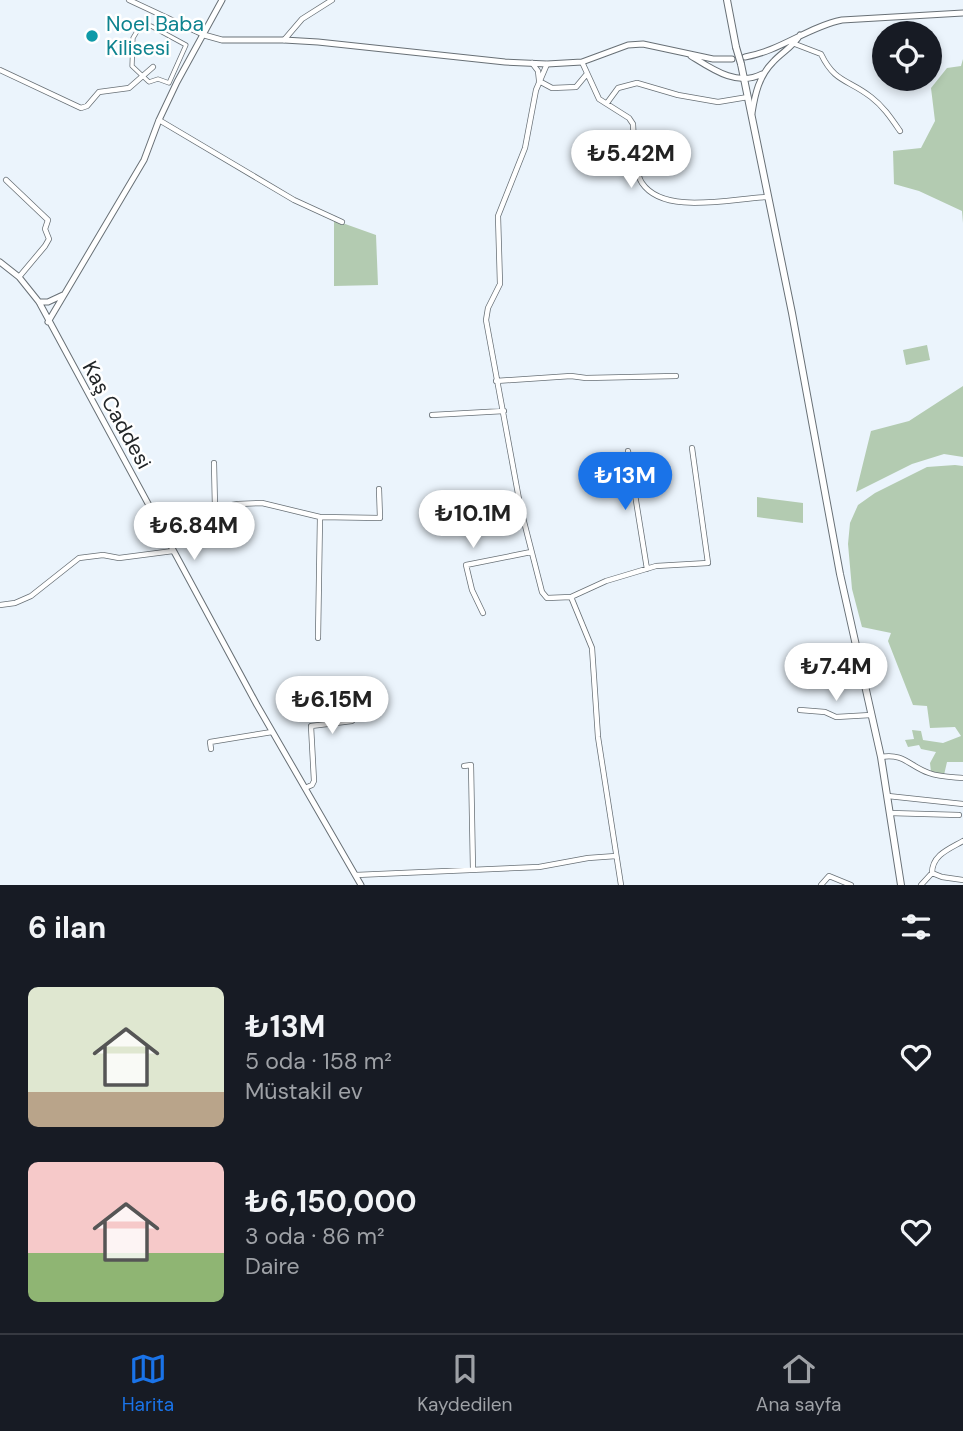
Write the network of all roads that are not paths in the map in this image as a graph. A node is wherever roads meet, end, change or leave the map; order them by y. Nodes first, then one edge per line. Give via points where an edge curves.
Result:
1 (129, 0) edge
2 (222, 0) edge
3 (332, 0) edge
4 (727, 0) edge
5 (963, 13) edge
6 (800, 35) junction
7 (204, 36) junction
8 (284, 40) junction
9 (795, 44) junction
10 (686, 52) junction
11 (745, 57) dead end
12 (732, 59) dead end
13 (582, 62) junction
14 (532, 64) junction
15 (547, 64) junction
16 (153, 67) dead end
17 (0, 70) edge
18 (765, 72) junction
19 (586, 74) junction
20 (142, 76) junction
21 (744, 79) junction
22 (539, 80) junction
23 (748, 97) junction
24 (607, 103) junction
25 (752, 116) junction
26 (159, 120) junction
27 (900, 131) dead end
28 (6, 180) dead end
29 (768, 197) junction
30 (342, 222) dead end
31 (0, 262) edge
32 (19, 277) junction
33 (65, 293) junction
34 (39, 302) junction
35 (48, 322) junction
36 (676, 376) dead end
37 (496, 381) junction
38 (504, 411) junction
39 (432, 415) dead end
40 (692, 448) dead end
41 (628, 452) dead end
42 (214, 463) dead end
43 (379, 489) dead end
44 (215, 508) junction
45 (155, 517) junction
46 (320, 517) junction
47 (173, 551) junction
48 (531, 552) junction
49 (647, 569) junction
50 (571, 597) junction
51 (0, 605) edge
52 (483, 613) dead end
53 (318, 638) dead end
54 (351, 684) dead end
55 (800, 710) dead end
56 (871, 715) junction
57 (272, 732) junction
58 (211, 749) dead end
59 (881, 757) junction
60 (464, 766) dead end
61 (963, 778) edge
62 (305, 788) junction
63 (888, 796) junction
64 (963, 804) edge
65 (890, 813) junction
66 (959, 815) dead end
67 (963, 841) edge
68 (616, 856) junction
69 (473, 870) junction
70 (932, 873) junction
71 (356, 875) junction
72 (963, 880) edge
73 (361, 885) edge
74 (621, 885) edge
75 (821, 885) edge
76 (851, 885) edge
77 (901, 885) edge
78 (920, 885) edge

1 - 7 street
2 - 7 street
3 - 8 street via 302,19
4 - 21 main road, bridge
5 - 6 street via 842,20
6 - 9 street
6 - 11 street
7 - 8 street
7 - 26 street
8 - 14 street
9 - 18 street
9 - 27 street via 821,54 836,77 878,103
10 - 12 street
10 - 13 street via 628,45
10 - 21 street
13 - 15 street
13 - 19 street
14 - 15 street
14 - 22 street
15 - 22 street
16 - 20 street
17 - 20 street via 81,108 99,92 125,90
18 - 21 street
18 - 25 street via 758,83
19 - 22 street via 576,87 552,88
19 - 24 street via 599,99
20 - 20 street via 132,66 131,52 139,28 151,26 186,45 169,83 149,82
21 - 23 main road
22 - 37 street via 525,148 498,216 500,284 486,320
23 - 24 street via 718,102 637,83 618,88
23 - 25 main road
24 - 29 street via 633,124 639,176 651,194 685,204
25 - 29 main road
26 - 30 street via 294,200
26 - 33 street via 144,160
28 - 32 street via 48,220 49,239
29 - 56 main road
31 - 32 street, Kaş Caddesi
32 - 34 street, Kaş Caddesi
33 - 34 street
33 - 35 street
34 - 35 street, Kaş Caddesi
35 - 45 street, Kaş Caddesi
36 - 37 street
37 - 38 street
38 - 39 street
38 - 48 street
40 - 49 street via 708,563
41 - 49 street
42 - 44 street
43 - 46 street via 380,518
44 - 45 street
44 - 46 street via 261,503
45 - 47 street, Kaş Caddesi
46 - 53 street
47 - 51 street via 79,558 31,596
47 - 57 street, Kaş Caddesi
48 - 50 street via 547,598
48 - 52 street via 466,565
49 - 50 street
50 - 68 street via 592,648 598,737
54 - 62 street via 352,721 311,726 314,781
55 - 56 street via 836,717
56 - 59 main road
57 - 58 street via 210,741
57 - 62 street, Kaş Caddesi
59 - 61 street via 901,757 924,772
59 - 63 main road
60 - 69 street via 471,765
62 - 71 street, Kaş Caddesi
63 - 64 street
63 - 65 main road
65 - 66 street
65 - 77 main road
67 - 70 street via 937,856
68 - 69 street via 540,867
68 - 74 street
69 - 71 street
70 - 72 street
70 - 78 street
71 - 73 street, Kaş Caddesi
75 - 76 street via 829,876

